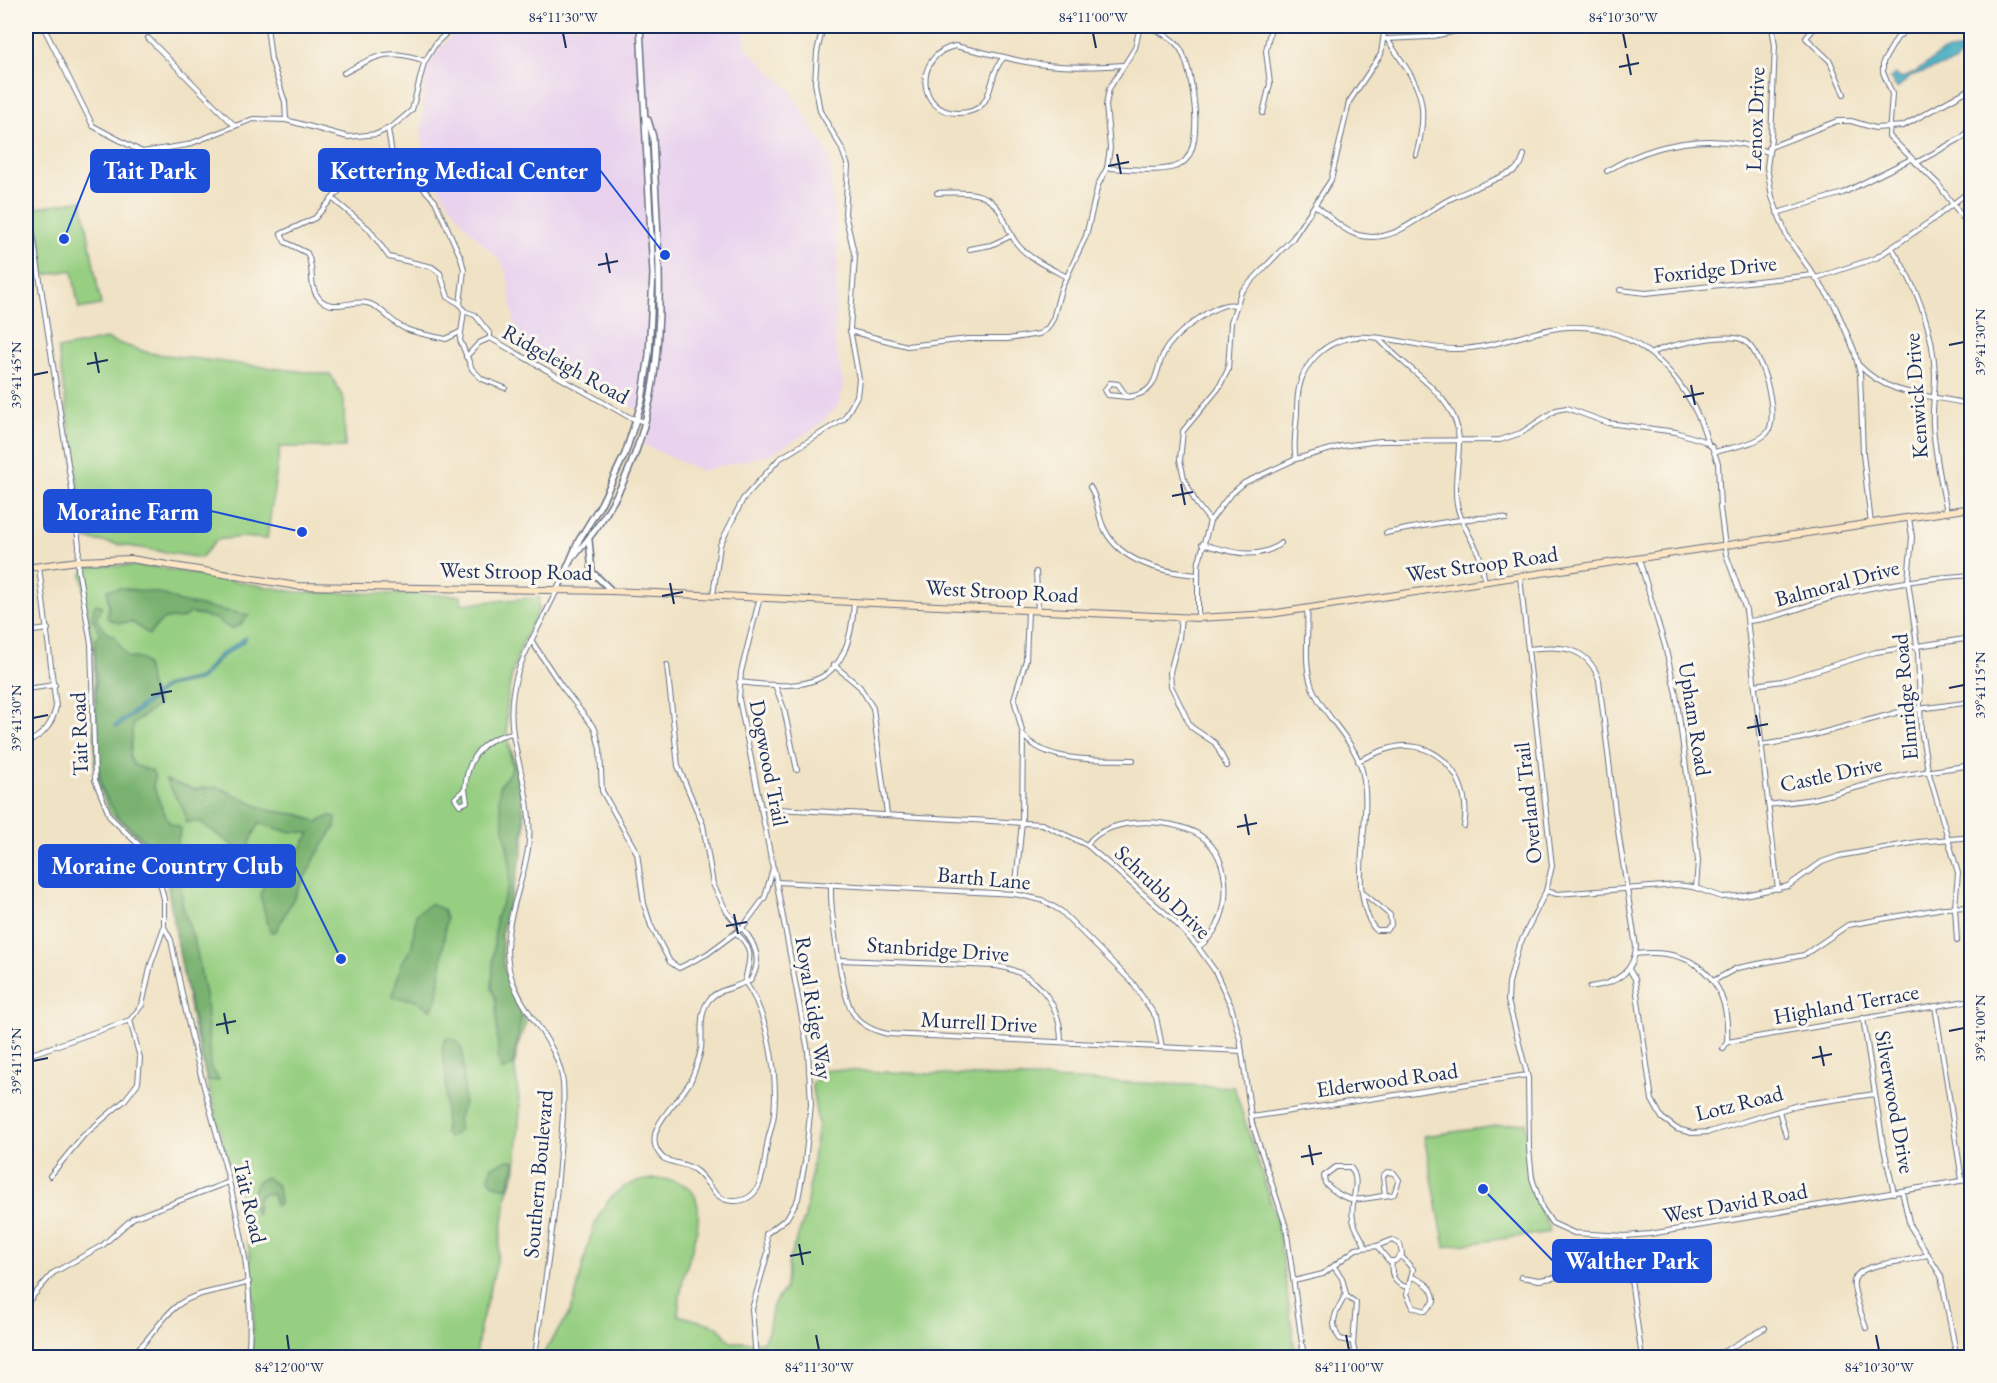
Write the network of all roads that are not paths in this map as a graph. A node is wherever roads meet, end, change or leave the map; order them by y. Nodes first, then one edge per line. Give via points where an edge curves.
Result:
1 (43, 26) edge
2 (267, 26) edge
3 (453, 26) edge
4 (640, 26) edge
5 (823, 26) edge
6 (1140, 26) edge
7 (1147, 26) edge
8 (1271, 26) edge
9 (1385, 26) edge
10 (1772, 26) edge
11 (1816, 26) edge
12 (1911, 26) edge
13 (1466, 29) dead end
14 (148, 38) dead end
15 (1386, 39) junction
16 (1004, 57) junction
17 (425, 61) junction
18 (1123, 65) junction
19 (344, 73) dead end
20 (1971, 88) edge
21 (1844, 94) dead end
22 (1263, 113) dead end
23 (646, 116) junction
24 (286, 120) junction
25 (234, 125) junction
26 (388, 129) junction
27 (1889, 129) junction
28 (1970, 129) dead end
29 (1768, 150) junction
30 (392, 154) junction
31 (1416, 155) dead end
32 (1524, 155) dead end
33 (1913, 161) junction
34 (1107, 168) junction
35 (1607, 171) dead end
36 (26, 189) edge
37 (1971, 189) edge
38 (937, 193) dead end
39 (333, 199) junction
40 (1953, 203) junction
41 (1316, 206) junction
42 (1777, 213) junction
43 (31, 227) junction
44 (26, 228) edge
45 (1971, 230) edge
46 (1011, 236) junction
47 (1892, 248) junction
48 (969, 249) dead end
49 (1067, 277) junction
50 (1814, 277) junction
51 (1620, 290) dead end
52 (460, 304) junction
53 (1235, 305) junction
54 (464, 311) junction
55 (460, 332) junction
56 (850, 332) junction
57 (490, 338) junction
58 (1378, 338) junction
59 (1652, 353) junction
60 (466, 357) junction
61 (1859, 365) junction
62 (505, 388) dead end
63 (1127, 397) junction
64 (1933, 398) junction
65 (1971, 405) edge
66 (637, 420) junction
67 (645, 422) junction
68 (1460, 441) junction
69 (1709, 443) junction
70 (1715, 452) junction
71 (1296, 459) junction
72 (1090, 487) dead end
73 (1971, 508) edge
74 (1947, 512) junction
75 (1909, 518) junction
76 (1506, 519) dead end
77 (1210, 521) junction
78 (1461, 521) junction
79 (1871, 524) junction
80 (1386, 533) dead end
81 (589, 540) junction
82 (1281, 543) dead end
83 (1202, 544) junction
84 (1725, 545) junction
85 (573, 558) junction
86 (1639, 559) junction
87 (78, 561) junction
88 (39, 566) junction
89 (26, 568) edge
90 (1036, 572) dead end
91 (1197, 575) junction
92 (1971, 575) edge
93 (1520, 577) junction
94 (1908, 581) junction
95 (1485, 582) junction
96 (558, 589) junction
97 (612, 591) junction
98 (713, 595) junction
99 (760, 597) junction
100 (854, 602) junction
101 (1306, 608) junction
102 (1028, 611) junction
103 (1038, 611) junction
104 (1181, 617) junction
105 (1198, 618) junction
106 (1748, 621) junction
107 (48, 629) junction
108 (26, 632) edge
109 (1971, 638) edge
110 (530, 639) junction
111 (1917, 644) junction
112 (1528, 649) junction
113 (834, 664) junction
114 (667, 665) dead end
115 (739, 681) junction
116 (55, 685) junction
117 (1755, 685) junction
118 (774, 686) junction
119 (26, 689) edge
120 (1971, 702) edge
121 (1918, 709) junction
122 (513, 733) junction
123 (1023, 735) junction
124 (26, 743) edge
125 (1761, 745) junction
126 (1133, 760) dead end
127 (1358, 761) junction
128 (1971, 765) edge
129 (1227, 766) dead end
130 (797, 770) dead end
131 (1928, 770) junction
132 (465, 789) dead end
133 (1768, 805) junction
134 (760, 808) junction
135 (886, 814) junction
136 (1022, 821) junction
137 (1464, 826) dead end
138 (1971, 837) edge
139 (1948, 838) junction
140 (1087, 845) junction
141 (773, 868) junction
142 (777, 882) junction
143 (831, 884) junction
144 (1627, 888) junction
145 (1696, 888) junction
146 (1778, 889) junction
147 (1546, 891) junction
148 (1362, 892) junction
149 (1015, 894) junction
150 (1955, 907) junction
151 (1971, 907) edge
152 (164, 927) junction
153 (741, 928) junction
154 (736, 933) junction
155 (746, 933) junction
156 (742, 938) junction
157 (1957, 941) dead end
158 (1198, 947) junction
159 (748, 951) junction
160 (757, 951) junction
161 (1635, 954) junction
162 (840, 960) junction
163 (1629, 969) junction
164 (750, 970) junction
165 (755, 972) junction
166 (1715, 980) junction
167 (745, 982) junction
168 (1590, 987) dead end
169 (1971, 1000) edge
170 (1935, 1006) junction
171 (1863, 1018) junction
172 (130, 1020) junction
173 (1061, 1042) junction
174 (1727, 1042) junction
175 (1162, 1047) junction
176 (1723, 1049) dead end
177 (1242, 1051) junction
178 (26, 1056) edge
179 (1527, 1075) junction
180 (1875, 1094) junction
181 (1779, 1111) junction
182 (1251, 1117) junction
183 (1786, 1136) dead end
184 (50, 1176) dead end
185 (1971, 1179) edge
186 (1962, 1180) junction
187 (229, 1182) junction
188 (1902, 1191) junction
189 (1894, 1193) junction
190 (1385, 1196) junction
191 (1354, 1200) junction
192 (1625, 1236) junction
193 (1365, 1246) junction
194 (1377, 1246) junction
195 (1928, 1254) junction
196 (1401, 1256) junction
197 (1392, 1261) junction
198 (1629, 1266) junction
199 (1334, 1267) junction
200 (1412, 1277) junction
201 (1521, 1277) dead end
202 (1294, 1281) junction
203 (249, 1282) junction
204 (1408, 1287) junction
205 (1345, 1295) junction
206 (26, 1304) edge
207 (1765, 1328) dead end
208 (1866, 1328) dead end
209 (1353, 1342) junction
210 (126, 1358) edge
211 (248, 1358) edge
212 (535, 1358) edge
213 (756, 1358) edge
214 (1304, 1358) edge
215 (1356, 1358) edge
216 (1642, 1358) edge
217 (1698, 1358) edge
218 (1957, 1358) edge

1 - 25 street via 90,122 97,130 124,141 136,151 187,145
2 - 24 street
3 - 17 street
4 - 23 street, Southern Boulevard
5 - 56 street via 814,83 820,111 848,166 845,214 855,257
6 - 18 street via 1135,48
7 - 34 street via 1165,34 1181,51 1196,126 1194,148 1181,164 1164,169
8 - 22 street via 1266,51 1270,84
9 - 15 street
10 - 29 street, Lenox Drive
11 - 21 street via 1806,37 1830,61
12 - 27 street via 1897,38 1882,62 1892,94
13 - 15 street via 1429,37
14 - 25 street
15 - 31 street via 1421,94 1423,121
15 - 41 street via 1353,94 1333,174
16 - 16 street via 966,46 943,50 930,61 926,73 930,98 950,112 962,113 978,107 989,95 995,69
16 - 18 street via 1076,67
17 - 19 street via 389,53 370,58
17 - 26 street via 412,110
18 - 34 street via 1106,97 1110,148
20 - 27 street via 1912,123
23 - 66 street, Southern Boulevard via 653,294 649,355
23 - 67 street, Southern Boulevard via 653,137 661,287 657,357
24 - 25 street via 253,119
24 - 26 street via 348,137 370,136
26 - 30 street
27 - 29 street via 1837,120
27 - 33 street via 1890,139
28 - 33 street via 1962,137
29 - 35 street via 1695,141 1644,153
29 - 42 street, Lenox Drive via 1767,170
30 - 39 street via 352,176
30 - 52 street via 429,193 443,215 463,265
32 - 41 street via 1514,171 1450,199 1402,230 1384,236 1351,233
33 - 40 street
33 - 42 street via 1843,193
34 - 49 street via 1098,185 1086,236
36 - 43 street, Tait Road
37 - 40 street, Foxridge Drive
38 - 46 street via 970,192 985,197 998,208
39 - 52 street via 369,229 390,257 436,270 443,277 448,297
39 - 55 street via 315,218 281,234 285,242 307,253 313,288 321,300 335,305 368,303 404,328 446,339
40 - 45 street
40 - 47 street, Foxridge Drive
41 - 53 street via 1283,250 1245,286
42 - 50 street, Lenox Drive via 1790,243
43 - 44 street
43 - 87 street, Tait Road via 74,503
46 - 48 street
46 - 49 street via 1030,256
47 - 50 street, Foxridge Drive via 1865,263
47 - 64 street, Kenwick Drive via 1912,282 1927,320 1934,360
49 - 56 street via 1050,326 1039,334 907,346
50 - 51 street, Foxridge Drive via 1675,291
50 - 61 street, Lenox Drive via 1841,316
52 - 54 street
53 - 63 street via 1216,307 1174,339 1153,384
53 - 77 street via 1228,370 1218,389 1185,426 1181,439 1184,478
54 - 55 street
54 - 57 street via 475,315
55 - 60 street
56 - 98 street via 859,379 855,402 844,419 770,467 743,499 720,545
57 - 60 street, Ridgeleigh Road
57 - 66 street, Ridgeleigh Road
58 - 59 street via 1459,349 1578,327 1609,332
58 - 68 street via 1446,404 1455,419
58 - 71 street via 1361,335 1337,340 1308,365 1298,390
59 - 69 street via 1686,391
59 - 70 street via 1682,344 1734,337 1755,351 1773,411 1770,428 1757,440
60 - 62 street via 477,375
61 - 64 street via 1890,387
61 - 79 street, Lenox Drive
63 - 63 street via 1108,395 1106,387 1115,383
64 - 65 street
64 - 74 street, Kenwick Drive via 1938,470
66 - 67 street, Ridgeleigh Road
66 - 85 street, Southern Boulevard via 614,481 579,540
67 - 81 street, Southern Boulevard via 621,484
68 - 69 street via 1511,437 1556,410 1567,408 1608,423 1676,432
68 - 71 street via 1380,441 1342,446
68 - 78 street via 1455,491
69 - 70 street
70 - 84 street
71 - 77 street via 1244,483
72 - 91 street via 1105,532 1126,555 1170,572
73 - 74 main road, West Stroop Road
74 - 75 main road, West Stroop Road
75 - 79 main road, West Stroop Road
75 - 94 street, Elmridge Road via 1912,537
76 - 78 street
77 - 83 street
78 - 80 street
78 - 95 street via 1479,556
79 - 84 main road, West Stroop Road
81 - 85 street, Southern Boulevard
81 - 97 street via 592,572
82 - 83 street via 1258,554
83 - 91 street
84 - 86 main road, West Stroop Road
84 - 106 street
85 - 96 street, Southern Boulevard
86 - 93 main road, West Stroop Road
86 - 145 street, Upham Road via 1676,694 1698,861
87 - 88 main road, West Stroop Road
87 - 96 main road, West Stroop Road via 147,560 297,586
87 - 152 street, Tait Road via 92,666 95,780 110,817 142,848 157,871 164,899
88 - 89 main road, West Stroop Road
88 - 107 street
90 - 103 street
91 - 105 street
92 - 94 street, Balmoral Drive
93 - 95 main road, West Stroop Road
93 - 112 street, Overland Trail
94 - 106 street, Balmoral Drive
94 - 111 street, Elmridge Road
95 - 101 main road, West Stroop Road
96 - 97 main road, West Stroop Road
96 - 110 street, Southern Boulevard
97 - 98 main road, West Stroop Road
98 - 99 main road, West Stroop Road
99 - 100 main road, West Stroop Road
99 - 115 street, Dogwood Trail
100 - 102 main road, West Stroop Road
100 - 113 street via 848,640
101 - 105 main road, West Stroop Road
101 - 127 street via 1311,684
102 - 103 main road, West Stroop Road
102 - 123 street via 1026,660 1014,699
103 - 104 main road, West Stroop Road
104 - 105 main road, West Stroop Road
104 - 129 street via 1171,686 1191,727 1215,744
106 - 117 street
107 - 108 street
107 - 116 street
109 - 111 street
110 - 122 street, Southern Boulevard via 514,683
110 - 154 street via 595,729 602,791 637,854 644,904 670,962 682,968
111 - 117 street
111 - 121 street, Elmridge Road
112 - 144 street via 1572,649 1588,659 1596,672
112 - 147 street, Overland Trail via 1551,859
113 - 118 street via 814,682
113 - 135 street via 860,687 873,708
114 - 153 street via 678,766 703,825 713,884 731,918
115 - 118 street
115 - 134 street, Dogwood Trail
116 - 119 street
116 - 124 street via 55,713 47,728
117 - 125 street
118 - 130 street via 786,716
120 - 121 street
121 - 125 street
121 - 131 street, Elmridge Road
122 - 132 street via 483,744
122 - 212 street, Southern Boulevard via 527,794 529,838 509,924 508,961 521,1001 556,1054 563,1084 559,1167
123 - 126 street via 1040,748 1061,755
123 - 136 street
125 - 133 street
127 - 137 street via 1398,747 1423,748 1436,754 1449,765 1461,786 1466,811
127 - 148 street via 1365,794
128 - 131 street, Castle Drive
131 - 133 street, Castle Drive via 1827,796
131 - 139 street, Elmridge Road
133 - 146 street
134 - 135 street, Schrubb Drive
134 - 141 street, Dogwood Trail
135 - 136 street, Schrubb Drive
136 - 140 street, Schrubb Drive via 1042,824
136 - 149 street
138 - 139 street
139 - 146 street via 1839,856
139 - 150 street, Elmridge Road via 1959,878
140 - 158 street, Schrubb Drive via 1143,891
140 - 158 street via 1102,830 1124,824 1171,826 1205,839 1220,860 1225,897 1216,931
141 - 142 street
141 - 153 street via 761,904
142 - 143 street, Barth Lane
142 - 213 street, Royal Ridge Way via 808,1051 811,1104 798,1199 787,1218 766,1234 768,1252 752,1309
143 - 149 street, Barth Lane
143 - 162 street, Murrell Drive via 831,910
144 - 145 street
144 - 147 street via 1557,894
144 - 161 street
145 - 146 street via 1730,897
147 - 179 street, Overland Trail via 1521,939 1509,983 1511,1020
148 - 148 street via 1373,927 1386,930 1391,925 1390,915
149 - 175 street, Barth Lane via 1042,900 1061,911 1132,982 1156,1017
150 - 151 street
150 - 157 street, Elmridge Road
150 - 166 street via 1848,925 1804,955 1737,968
152 - 172 street via 142,1005
152 - 187 street, Tait Road via 171,940 193,1045
153 - 154 street
153 - 155 street
154 - 156 street
155 - 156 street
155 - 160 street
156 - 159 street
158 - 177 street, Schrubb Drive via 1227,994
159 - 160 street
159 - 164 street
160 - 165 street
161 - 163 street
161 - 166 street via 1659,952 1673,956 1703,969
162 - 173 street, Stanbridge Drive via 1010,969 1033,980 1053,1004 1060,1021
162 - 173 street, Murrell Drive via 851,1010 873,1030 888,1034
163 - 168 street via 1614,982
163 - 181 street, Lotz Road via 1635,979 1650,1090 1662,1118 1677,1129 1703,1133
164 - 165 street
164 - 167 street
165 - 167 street
166 - 174 street via 1721,995
167 - 167 street via 761,1009 775,1094 761,1182 750,1196 735,1202 717,1195 693,1168 663,1158 654,1141 656,1128 696,1067 706,1003 717,992
169 - 170 street, Highland Terrace
170 - 171 street, Highland Terrace
170 - 186 street
171 - 174 street, Highland Terrace
171 - 180 street, Silverwood Drive
172 - 178 street
172 - 184 street via 140,1058 138,1083 124,1101 83,1136
173 - 175 street, Murrell Drive
174 - 176 street
175 - 177 street, Murrell Drive
177 - 182 street, Schrubb Drive
179 - 182 street, Elderwood Road
179 - 192 street, Overland Trail via 1531,1169 1546,1216 1570,1232
180 - 181 street, Lotz Road via 1810,1102
180 - 189 street, Silverwood Drive
181 - 183 street
182 - 202 street, Schrubb Drive via 1284,1220
185 - 186 street, West David Road
186 - 188 street, West David Road
187 - 203 street, Tait Road
187 - 206 street via 133,1218 103,1245 53,1273
188 - 189 street, West David Road
188 - 195 street, Silverwood Drive via 1910,1226
189 - 192 street, West David Road
190 - 190 street via 1397,1191 1399,1180 1394,1173 1383,1176
190 - 191 street
191 - 191 street via 1339,1196 1325,1183 1326,1173 1341,1166 1352,1168
191 - 193 street via 1353,1220
192 - 198 street
193 - 194 street
193 - 199 street
194 - 196 street via 1396,1241
194 - 197 street via 1386,1260
195 - 208 street via 1864,1268 1857,1274 1854,1287
195 - 218 street, Silverwood Drive via 1941,1276
196 - 197 street
196 - 200 street via 1412,1266
197 - 204 street via 1395,1280
198 - 201 street via 1539,1280
198 - 216 street
199 - 202 street via 1315,1277
199 - 205 street via 1342,1278
200 - 204 street
200 - 204 street via 1429,1288 1434,1297 1432,1306 1425,1311 1416,1309 1408,1297
202 - 214 street, Schrubb Drive
203 - 210 street via 189,1298 169,1314 145,1345
203 - 211 street, Tait Road
205 - 209 street via 1356,1303
205 - 209 street via 1335,1312 1335,1331 1340,1339
207 - 217 street via 1723,1352
209 - 215 street

